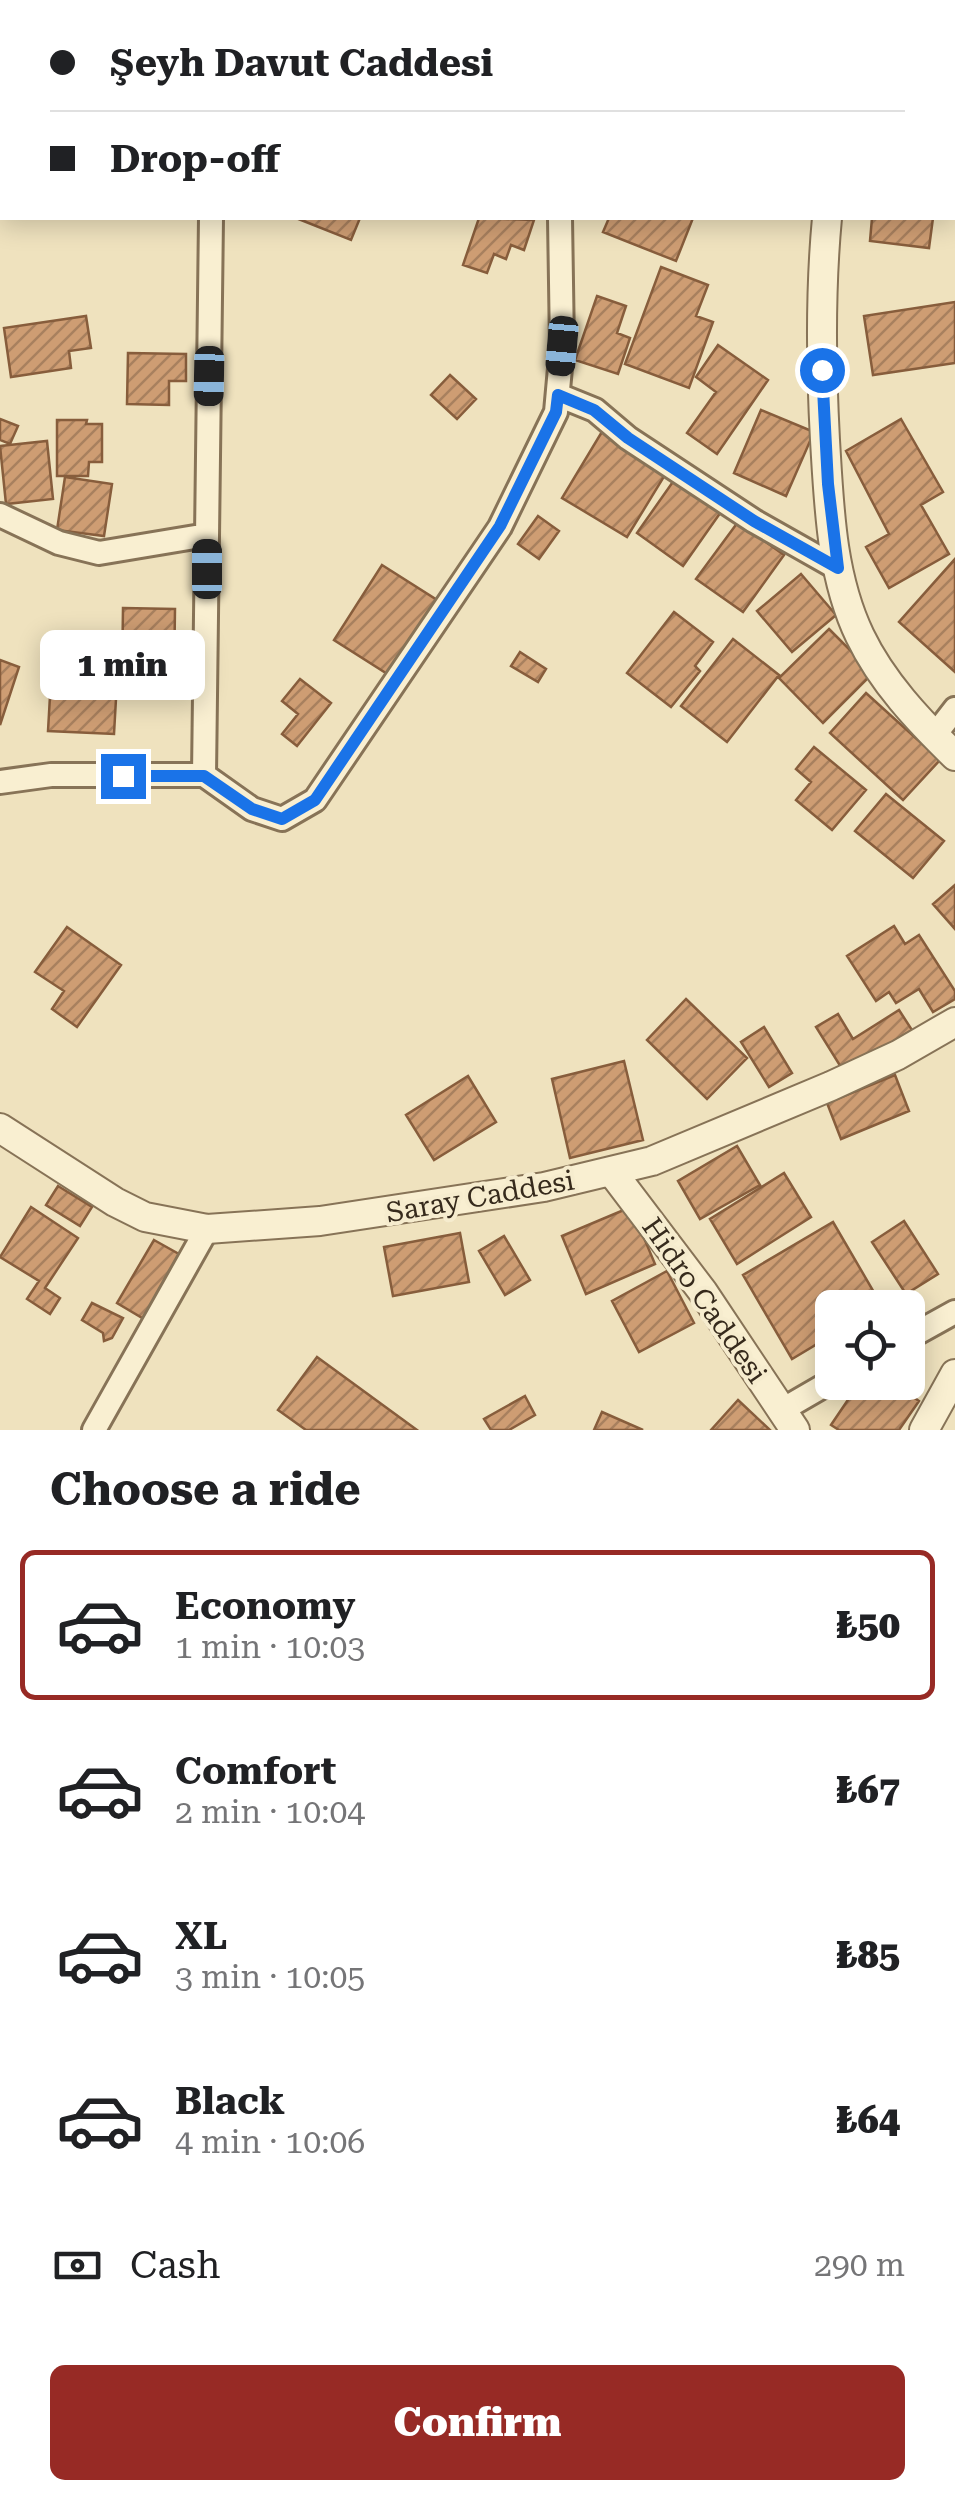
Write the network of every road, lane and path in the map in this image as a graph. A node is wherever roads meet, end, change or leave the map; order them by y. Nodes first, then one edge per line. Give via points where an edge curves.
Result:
1 (211, 220) edge
2 (560, 220) edge
3 (828, 220) edge
4 (558, 395) junction
5 (0, 515) edge
6 (207, 535) junction
7 (838, 568) junction
8 (955, 710) edge
9 (934, 736) junction
10 (955, 756) edge
11 (204, 776) junction
12 (0, 782) edge
13 (955, 1022) edge
14 (0, 1128) edge
15 (612, 1172) junction
16 (206, 1229) junction
17 (955, 1312) edge
18 (925, 1329) edge
19 (955, 1374) edge
20 (815, 1396) edge
21 (788, 1420) edge
22 (94, 1430) edge
23 (924, 1430) edge

1 - 6 street
2 - 4 street
3 - 7 street via 823,400
4 - 7 street via 594,410 754,521
4 - 11 street via 556,412 500,526 315,800 282,819 252,809
5 - 6 street via 59,543 100,553
6 - 11 street
7 - 9 street via 861,638
8 - 9 street
9 - 10 street
11 - 12 street via 51,775
13 - 15 street, Saray Caddesi via 798,1101 695,1146
14 - 16 street, Saray Caddesi via 144,1217
15 - 16 street, Saray Caddesi via 339,1219
15 - 21 street, Hidro Caddesi
16 - 22 street
17 - 18 street
19 - 23 street
20 - 21 street

